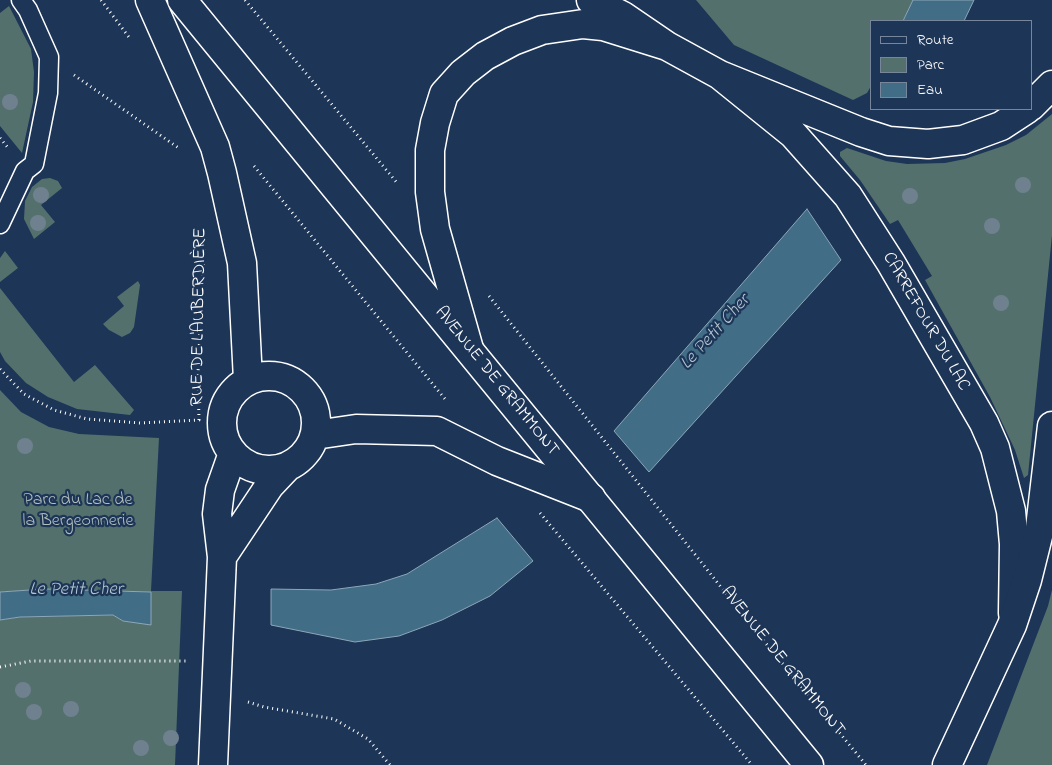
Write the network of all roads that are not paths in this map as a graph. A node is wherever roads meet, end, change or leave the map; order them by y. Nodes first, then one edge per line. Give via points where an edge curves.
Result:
1 (21, 0) edge
2 (150, 0) edge
3 (182, 0) edge
4 (592, 0) edge
5 (667, 46) junction
6 (720, 75) junction
7 (1052, 85) edge
8 (1032, 105) edge
9 (1025, 110) edge
10 (0, 224) edge
11 (469, 349) junction
12 (248, 380) junction
13 (1052, 426) edge
14 (315, 435) junction
15 (233, 453) junction
16 (288, 466) junction
17 (591, 498) junction
18 (222, 557) junction
19 (1012, 625) junction
20 (213, 765) edge
21 (809, 765) edge
22 (947, 765) edge

1 - 10 lane via 49,57 45,117 34,164 25,171
2 - 12 street, RUE DE L'AUBERDIÈRE via 217,156 242,263
3 - 11 street, AVENUE DE GRAMMONT
4 - 5 street, CARREFOUR DU LAC via 623,16
5 - 6 street, CARREFOUR DU LAC
5 - 11 street, CARREFOUR DU LAC via 604,26 583,24 542,30 484,56 444,94 430,150 430,192 435,229
6 - 9 street, CARREFOUR DU LAC via 860,132 896,142 928,144 963,140 1000,126
6 - 19 street, CARREFOUR DU LAC via 793,134 848,196 984,423 995,448 1011,511 1014,544
7 - 8 street
11 - 17 street, AVENUE DE GRAMMONT
12 - 14 street via 277,376 304,390 313,404 317,420
12 - 15 street via 238,388 224,409 225,439
13 - 19 street via 1040,528
14 - 16 street via 310,448
14 - 17 street via 356,429 437,431 497,461
15 - 16 street via 258,468 274,470
15 - 18 street via 220,490 217,514
16 - 18 street via 270,485
17 - 21 street, AVENUE DE GRAMMONT
18 - 20 street
19 - 22 street

